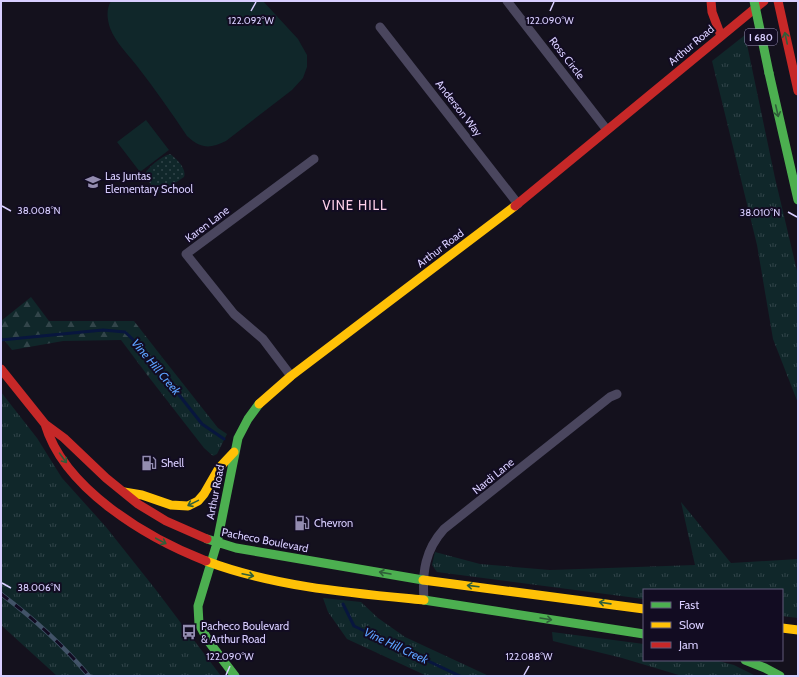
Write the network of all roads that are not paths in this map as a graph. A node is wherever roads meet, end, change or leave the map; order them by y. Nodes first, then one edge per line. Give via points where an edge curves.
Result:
1 (507, 1) edge
2 (711, 1) edge
3 (754, 1) edge
4 (764, 1) edge
5 (778, 1) edge
6 (380, 26) dead end
7 (721, 36) junction
8 (798, 91) edge
9 (607, 130) junction
10 (314, 159) dead end
11 (798, 200) edge
12 (518, 204) junction
13 (1, 369) edge
14 (292, 376) junction
15 (617, 394) dead end
16 (45, 424) junction
17 (234, 452) junction
18 (123, 492) junction
19 (216, 543) junction
20 (210, 564) junction
21 (423, 580) junction
22 (424, 600) junction
23 (643, 609) edge
24 (783, 628) edge
25 (798, 630) edge
26 (643, 634) edge
27 (748, 661) edge
28 (235, 676) edge
29 (780, 676) edge

1 - 9 street, Ross Circle
2 - 7 main road via 712,12
3 -> 11 main road, I 680, bridge
4 - 7 main road, Arthur Road
8 -> 5 main road, I 680
6 - 12 street, Anderson Way
7 - 9 main road, Arthur Road
9 - 12 main road, Arthur Road
10 - 14 street, Karen Lane via 186,254 234,314 263,340
12 - 14 main road, Arthur Road
13 - 16 main road, Pacheco Boulevard
14 - 17 main road, Arthur Road via 254,409 241,430
15 - 21 street, Nardi Lane via 444,529 428,552
16 - 18 main road, Pacheco Boulevard
16 -> 20 main road, Pacheco Boulevard via 53,444 69,467 98,499 131,524 189,556
17 -> 18 main road via 219,468 204,494 188,506 171,505 142,495
17 - 19 main road, Arthur Road via 230,483
18 - 19 main road, Pacheco Boulevard via 166,522
19 - 20 main road, Arthur Road
21 -> 19 main road, Pacheco Boulevard
20 -> 22 main road, Pacheco Boulevard via 236,572 321,589
20 - 28 main road via 198,606 199,624 209,642
21 - 22 street, Nardi Lane
23 -> 21 main road, Pacheco Boulevard
22 -> 26 main road, Pacheco Boulevard
24 - 25 main road
27 - 29 main road

